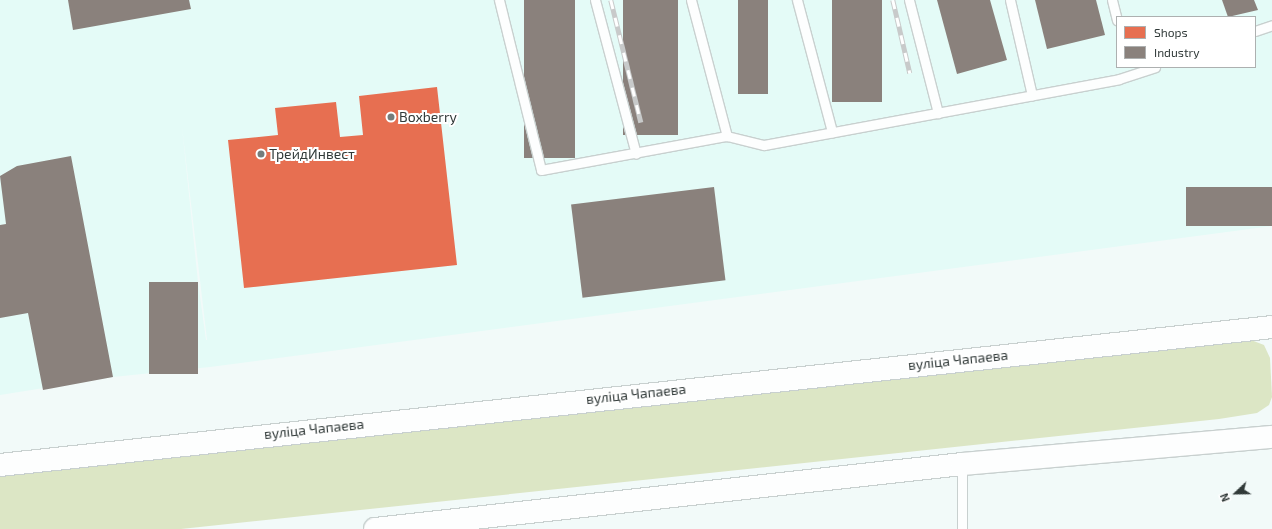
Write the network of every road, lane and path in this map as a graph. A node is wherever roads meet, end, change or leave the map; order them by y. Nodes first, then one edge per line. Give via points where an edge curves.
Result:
1 (499, 0) edge
2 (596, 0) edge
3 (691, 0) edge
4 (797, 0) edge
5 (909, 0) edge
6 (1010, 0) edge
7 (1112, 0) edge
8 (1116, 16) edge
9 (1272, 25) edge
10 (1256, 31) edge
11 (1149, 68) edge
12 (1130, 71) edge
13 (1032, 95) junction
14 (938, 113) junction
15 (832, 132) junction
16 (727, 136) junction
17 (636, 154) junction
18 (1272, 327) edge
19 (1272, 437) edge
20 (962, 464) junction
21 (0, 465) edge
22 (375, 529) edge
23 (962, 529) edge

1 - 17 lane via 541,170
2 - 17 lane
3 - 16 lane
4 - 15 lane
5 - 14 lane
6 - 13 lane
7 - 8 lane
9 - 10 lane
11 - 12 lane
12 - 13 lane
13 - 14 lane
14 - 15 lane
15 - 16 lane via 764,145
16 - 17 lane
18 - 21 main road, вуліца Чапаева
19 - 20 main road
20 - 22 main road
20 - 23 lane

